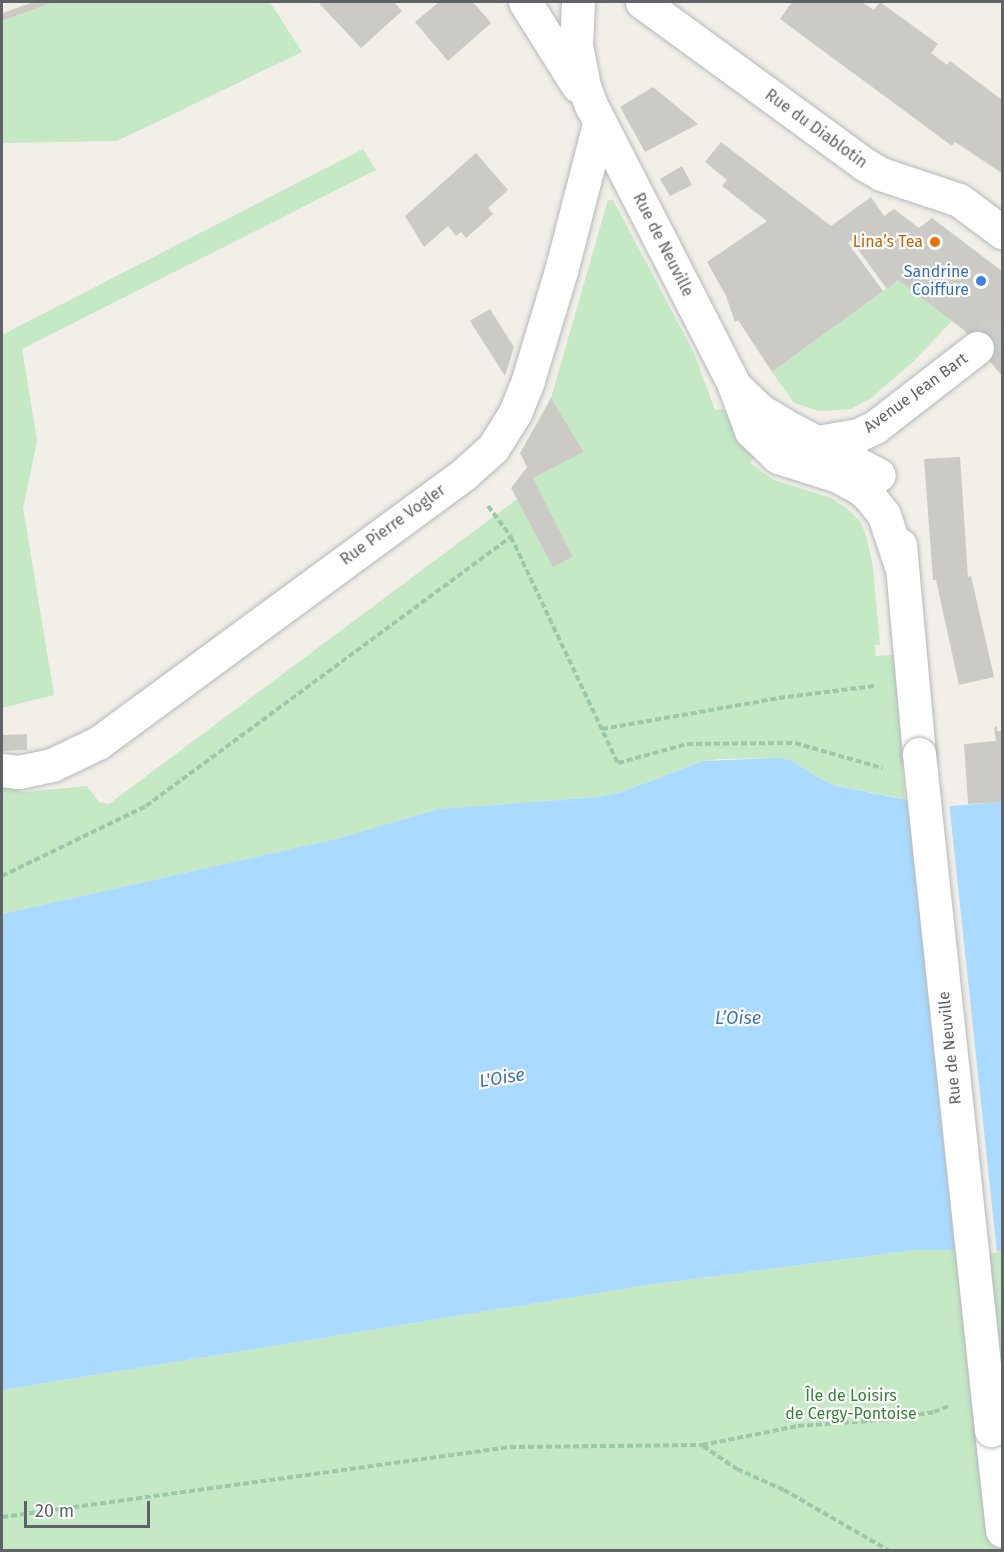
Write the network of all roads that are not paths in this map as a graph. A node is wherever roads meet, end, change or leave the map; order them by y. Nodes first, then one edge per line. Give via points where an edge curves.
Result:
1 (525, 2) edge
2 (578, 2) edge
3 (642, 2) edge
4 (595, 114) junction
5 (1002, 232) edge
6 (977, 348) tunnel mouth
7 (734, 385) junction
8 (818, 442) junction
9 (901, 566) junction
10 (2, 770) edge
11 (1002, 1530) edge

1 - 4 street, Rue de Neuville
2 - 4 street, Rue de Neuville via 576,45 584,86
3 - 5 street, Rue du Diablotin via 864,164 881,174 959,200
4 - 7 street, Rue de Neuville
4 - 10 street, Rue Pierre Vogler via 561,271 528,380 515,413 493,448 464,474 98,743 52,765 20,772
6 - 8 street, Avenue Jean Bart via 875,427 858,435
7 - 8 street, Rue de Neuville via 761,411
7 - 9 street, Rue de Neuville via 751,431 768,449 787,461 838,476 870,497 884,515
8 - 9 street, Rue de Neuville via 867,467 890,486 899,513
9 - 11 street, Rue de Neuville, bridge

